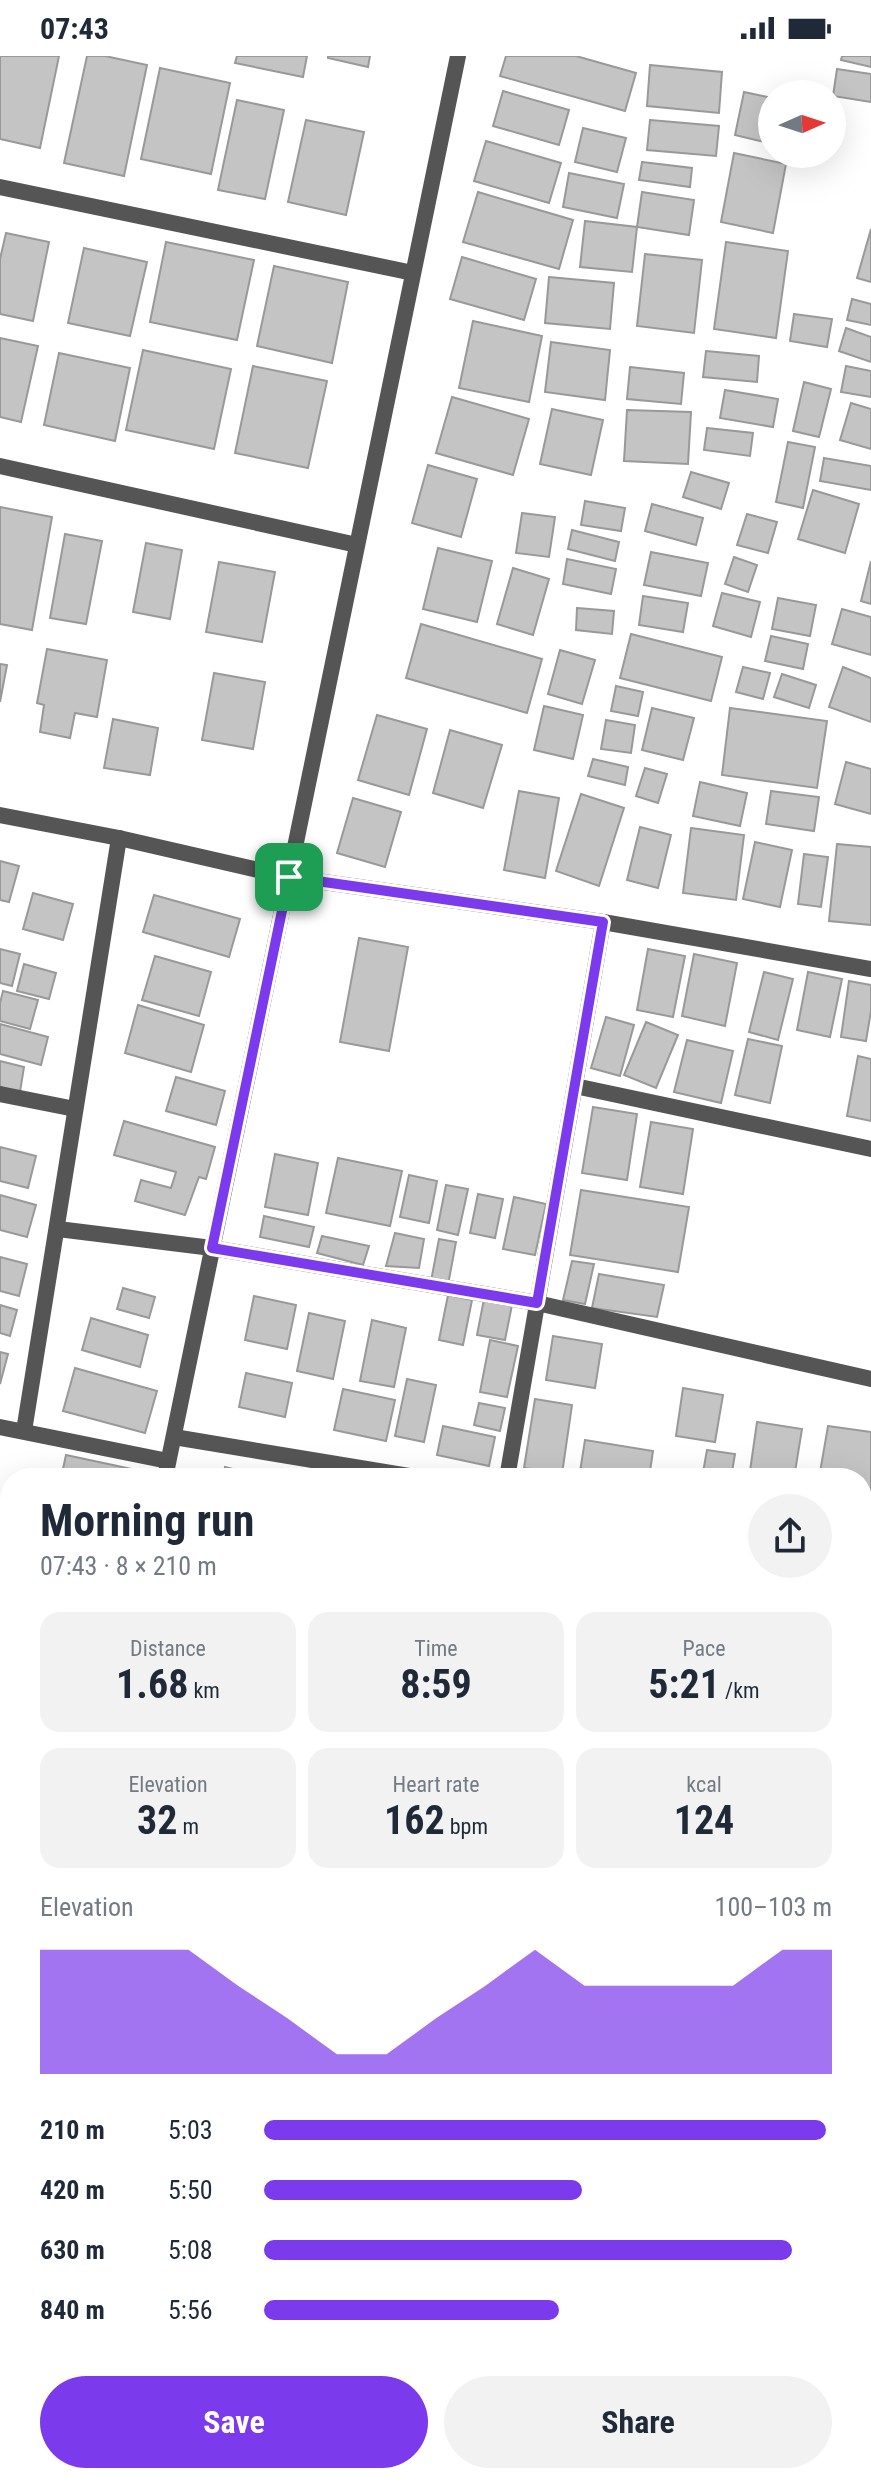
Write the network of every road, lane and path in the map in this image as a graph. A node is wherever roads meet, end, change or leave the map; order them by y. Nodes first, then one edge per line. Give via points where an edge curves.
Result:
1 (458, 56) edge
2 (0, 187) edge
3 (413, 273) junction
4 (0, 466) edge
5 (357, 545) junction
6 (0, 815) edge
7 (119, 838) junction
8 (289, 877) junction
9 (603, 922) junction
10 (871, 969) edge
11 (575, 1086) junction
12 (0, 1094) edge
13 (75, 1109) junction
14 (871, 1149) edge
15 (58, 1229) junction
16 (212, 1248) junction
17 (537, 1303) junction
18 (871, 1379) edge
19 (0, 1427) edge
20 (24, 1431) junction
21 (174, 1437) junction
22 (168, 1461) junction
23 (167, 1468) edge
24 (361, 1468) edge
25 (509, 1468) edge

1 - 3 street
2 - 3 street
3 - 5 street
4 - 5 street
5 - 8 street
6 - 7 street
7 - 8 street
7 - 13 street
8 - 9 street
8 - 16 street
9 - 10 street
9 - 11 street
11 - 14 street
11 - 17 street
12 - 13 street
13 - 15 street
15 - 16 street
15 - 20 street
16 - 17 street
16 - 21 street
17 - 18 street
17 - 25 street
19 - 20 street
20 - 22 street
21 - 22 street
21 - 24 street
22 - 23 street

